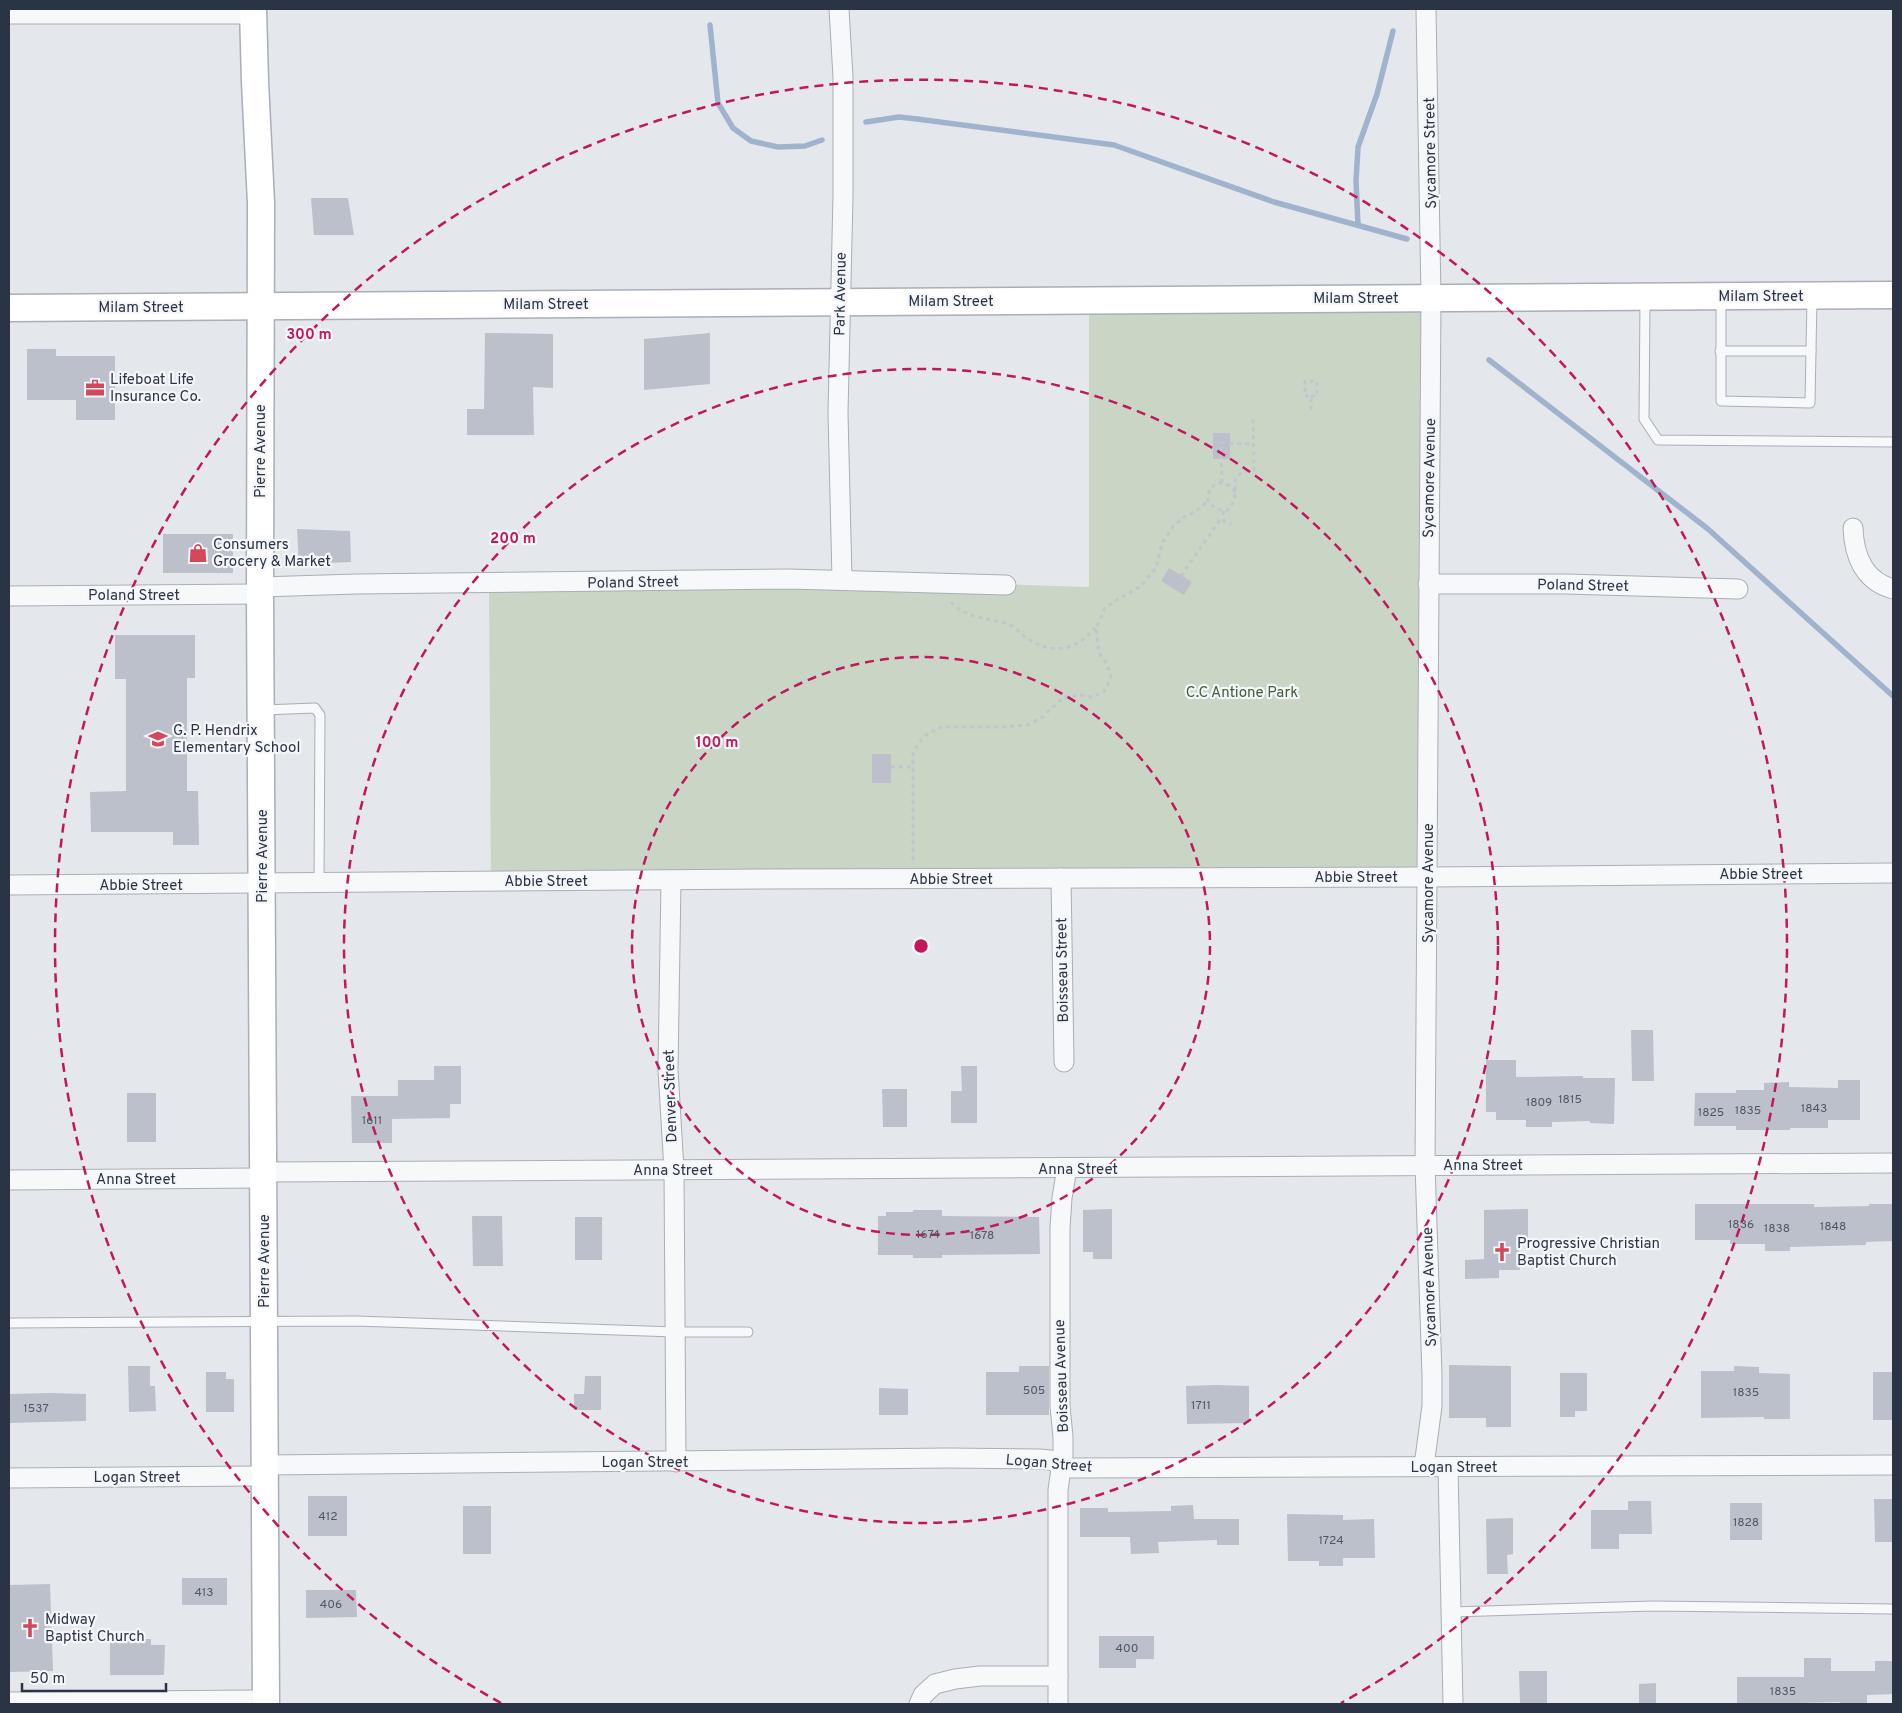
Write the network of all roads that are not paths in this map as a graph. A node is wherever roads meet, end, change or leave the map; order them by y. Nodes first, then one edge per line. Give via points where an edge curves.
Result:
1 (839, 9) edge
2 (1426, 9) edge
3 (253, 12) edge
4 (9, 14) edge
5 (1812, 295) junction
6 (1893, 295) edge
7 (1645, 296) junction
8 (1721, 296) junction
9 (1431, 298) junction
10 (839, 302) junction
11 (261, 306) junction
12 (9, 308) edge
13 (1720, 351) junction
14 (1811, 351) junction
15 (1893, 442) edge
16 (1852, 528) dead end
17 (842, 579) junction
18 (1428, 584) junction
19 (1006, 585) dead end
20 (1738, 589) dead end
21 (1893, 589) edge
22 (260, 591) junction
23 (9, 596) edge
24 (261, 710) junction
25 (1893, 874) edge
26 (1428, 877) junction
27 (1061, 878) junction
28 (671, 881) junction
29 (319, 882) junction
30 (262, 884) junction
31 (9, 886) edge
32 (1064, 1062) dead end
33 (1893, 1163) edge
34 (1425, 1165) junction
35 (1067, 1168) junction
36 (674, 1170) junction
37 (264, 1175) junction
38 (9, 1180) edge
39 (9, 1322) edge
40 (265, 1322) junction
41 (675, 1332) junction
42 (748, 1332) dead end
43 (676, 1462) junction
44 (1061, 1464) junction
45 (1893, 1465) edge
46 (1424, 1466) junction
47 (1448, 1467) junction
48 (265, 1470) junction
49 (9, 1478) edge
50 (1893, 1608) edge
51 (1452, 1612) junction
52 (1058, 1676) junction
53 (9, 1702) edge
54 (266, 1702) edge
55 (919, 1704) edge
56 (1058, 1704) edge
57 (1453, 1704) edge

1 - 10 street, Park Avenue via 843,147
2 - 9 street, Sycamore Street
3 - 4 street
3 - 11 street, Pierre Avenue via 261,202
5 - 6 street, Milam Street
5 - 8 street, Milam Street
5 - 14 lane
7 - 8 street, Milam Street
7 - 9 street, Milam Street
7 - 15 lane via 1644,419 1658,440
8 - 13 lane
9 - 10 street, Milam Street
9 - 18 street, Sycamore Avenue
10 - 11 street, Milam Street
10 - 17 street, Park Avenue
11 - 12 street, Milam Street
11 - 22 street, Pierre Avenue
13 - 14 lane
13 - 14 lane via 1721,401 1810,403
16 - 21 street via 1858,559 1866,572 1878,583
17 - 19 street, Poland Street
17 - 22 street, Poland Street via 356,584
18 - 20 street, Poland Street
18 - 26 street, Sycamore Avenue
22 - 23 street, Poland Street
22 - 24 street, Pierre Avenue
24 - 29 lane via 315,708 320,715
24 - 30 street, Pierre Avenue
25 - 26 street, Abbie Street
26 - 27 street, Abbie Street
26 - 34 street, Sycamore Avenue
27 - 28 street, Abbie Street
27 - 32 street, Boisseau Street
28 - 29 street, Abbie Street
28 - 36 street, Denver Street via 668,1070
29 - 30 street, Abbie Street
30 - 31 street, Abbie Street
30 - 37 street, Pierre Avenue
33 - 34 street, Anna Street
34 - 35 street, Anna Street
34 - 46 street, Sycamore Avenue via 1432,1375
35 - 36 street, Anna Street
35 - 44 street, Boisseau Avenue via 1060,1228
36 - 37 street, Anna Street
36 - 41 street, Denver Street
37 - 38 street, Anna Street
37 - 40 street, Pierre Avenue
39 - 40 lane
40 - 41 lane
40 - 48 street, Pierre Avenue
41 - 42 lane
41 - 43 street, Denver Street
43 - 44 street, Logan Street via 948,1458 1039,1459
43 - 48 street, Logan Street
44 - 46 street, Logan Street via 1071,1468
44 - 52 street, Boisseau Avenue via 1058,1490
45 - 47 street, Logan Street
46 - 47 street, Logan Street
47 - 51 street
48 - 49 street, Logan Street
48 - 54 street, Pierre Avenue
50 - 51 lane via 1653,1606
51 - 57 street
52 - 55 street via 955,1679 935,1684
52 - 56 street, Boisseau Avenue
53 - 54 street

